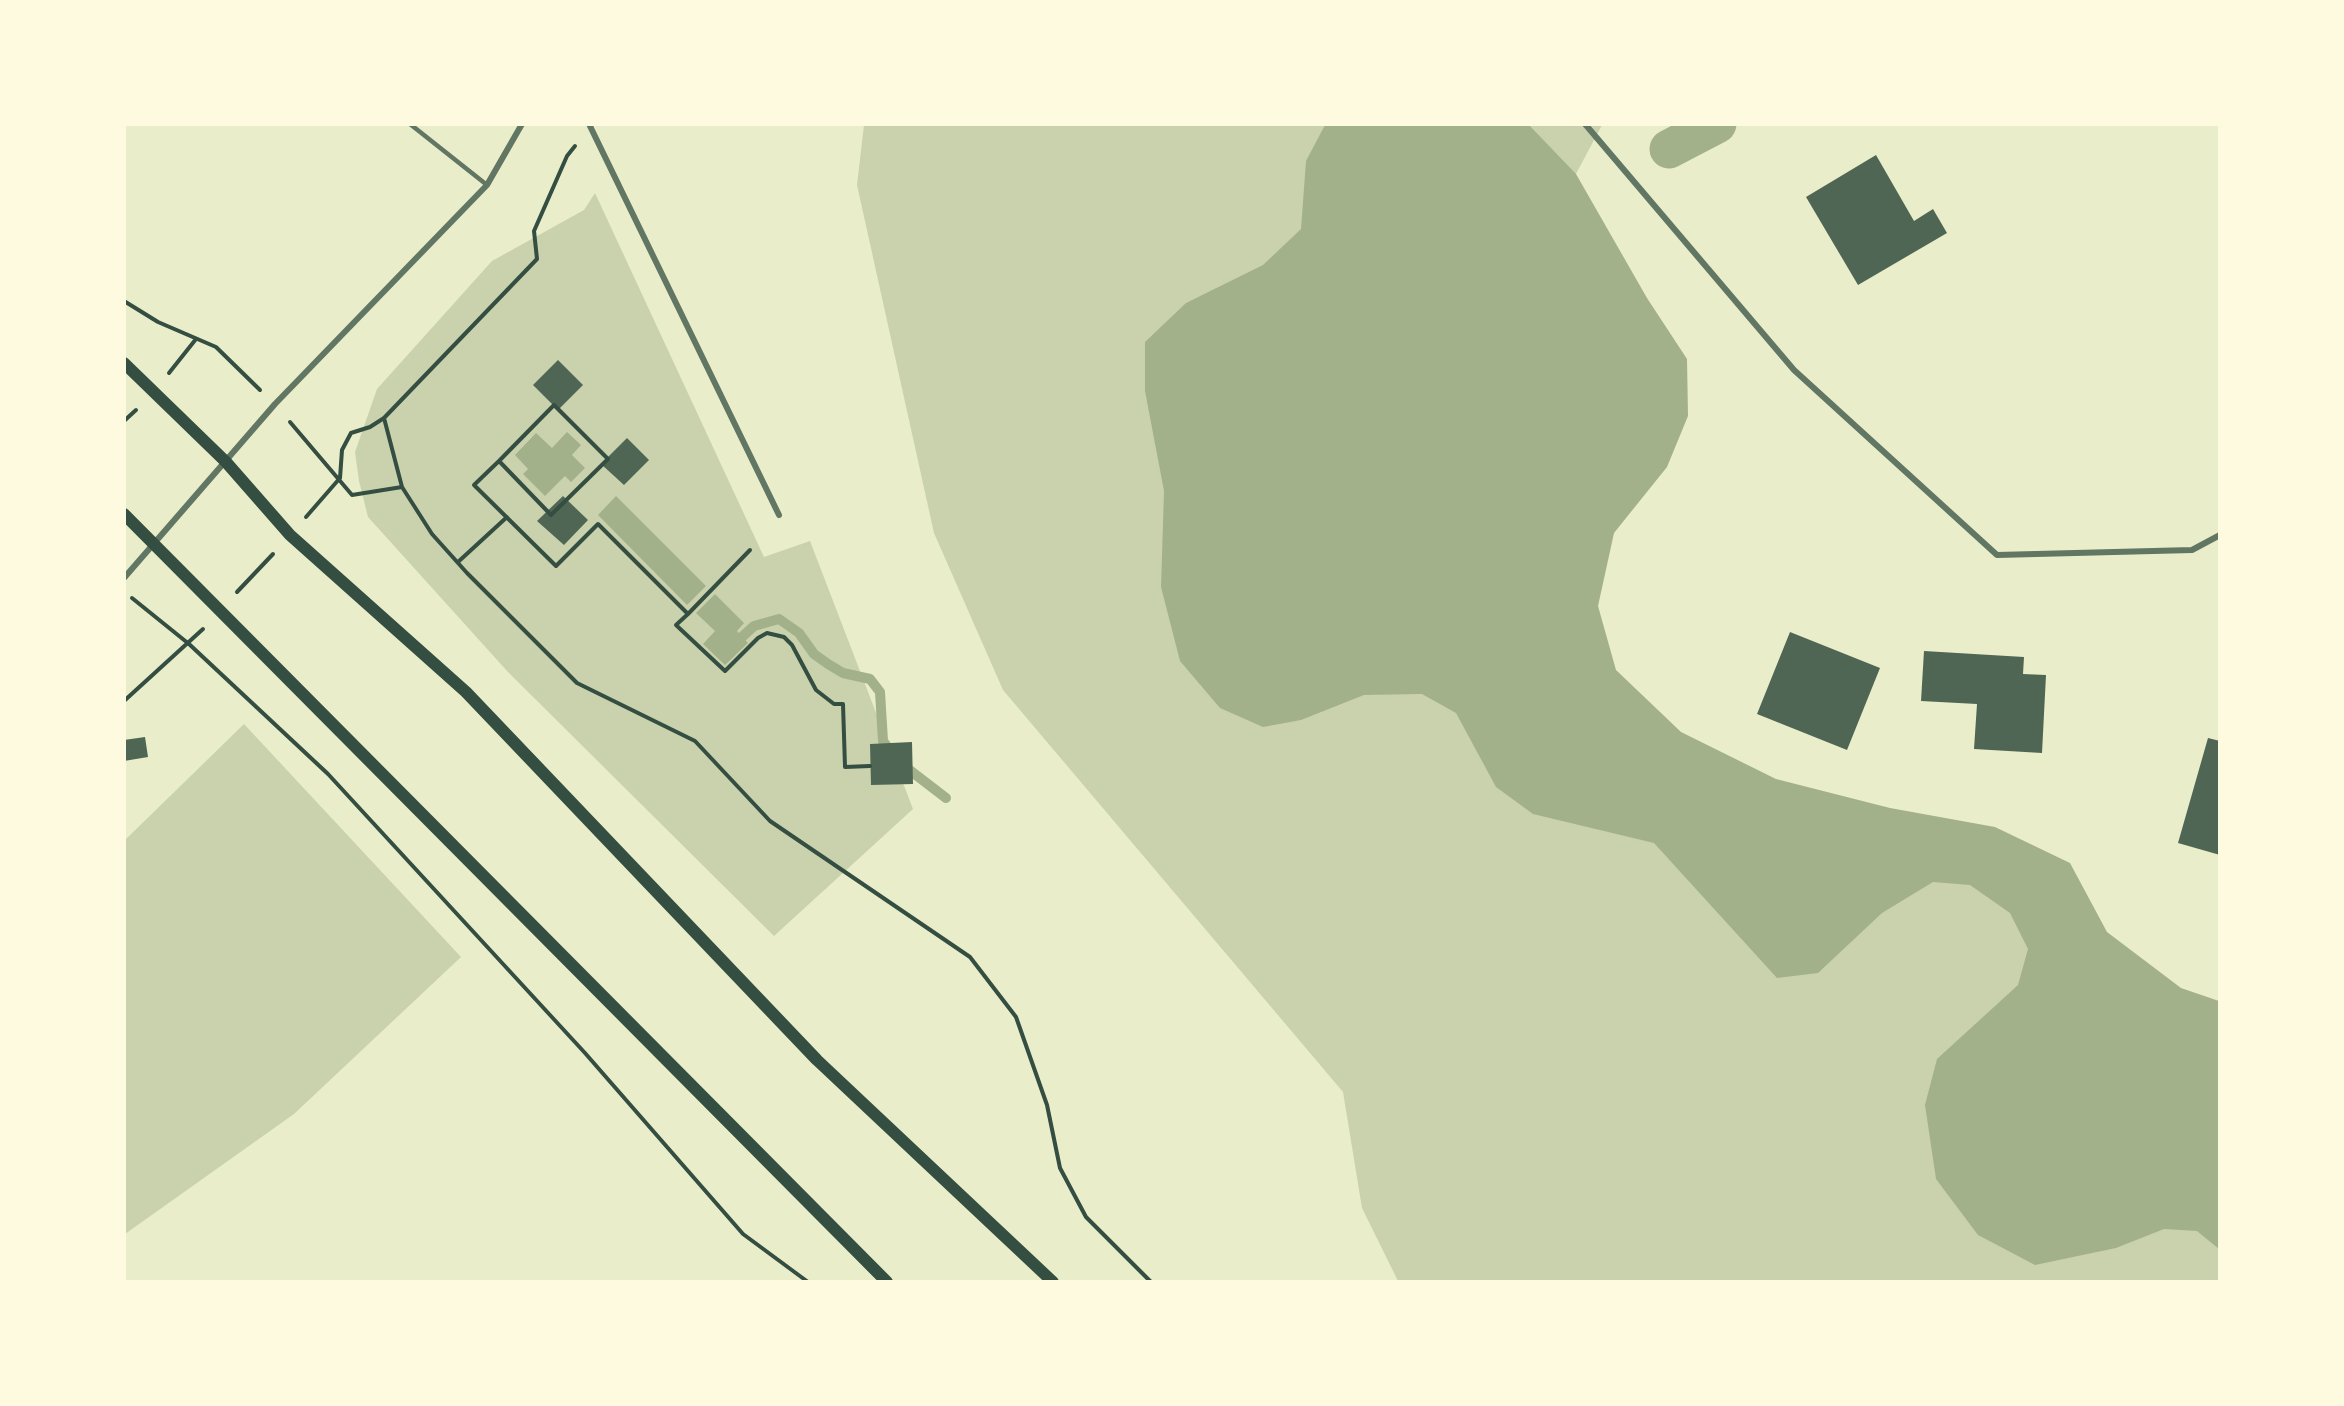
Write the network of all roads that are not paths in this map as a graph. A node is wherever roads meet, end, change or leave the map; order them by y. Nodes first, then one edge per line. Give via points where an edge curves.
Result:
1 (410, 124) edge
2 (522, 124) edge
3 (1585, 124) edge
4 (590, 125) edge
5 (487, 186) junction
6 (124, 363) edge
7 (226, 462) junction
8 (124, 514) edge
9 (779, 515) dead end
10 (2220, 536) edge
11 (153, 543) junction
12 (124, 578) edge
13 (887, 1281) edge
14 (1053, 1281) edge

1 - 5 lane
2 - 5 street
3 - 10 street via 1794,370 1997,555 2192,550
4 - 9 street
5 - 7 street via 275,404
6 - 7 main road
7 - 11 street
7 - 14 main road via 290,535 466,692 817,1060
8 - 11 main road
11 - 12 street
11 - 13 main road

